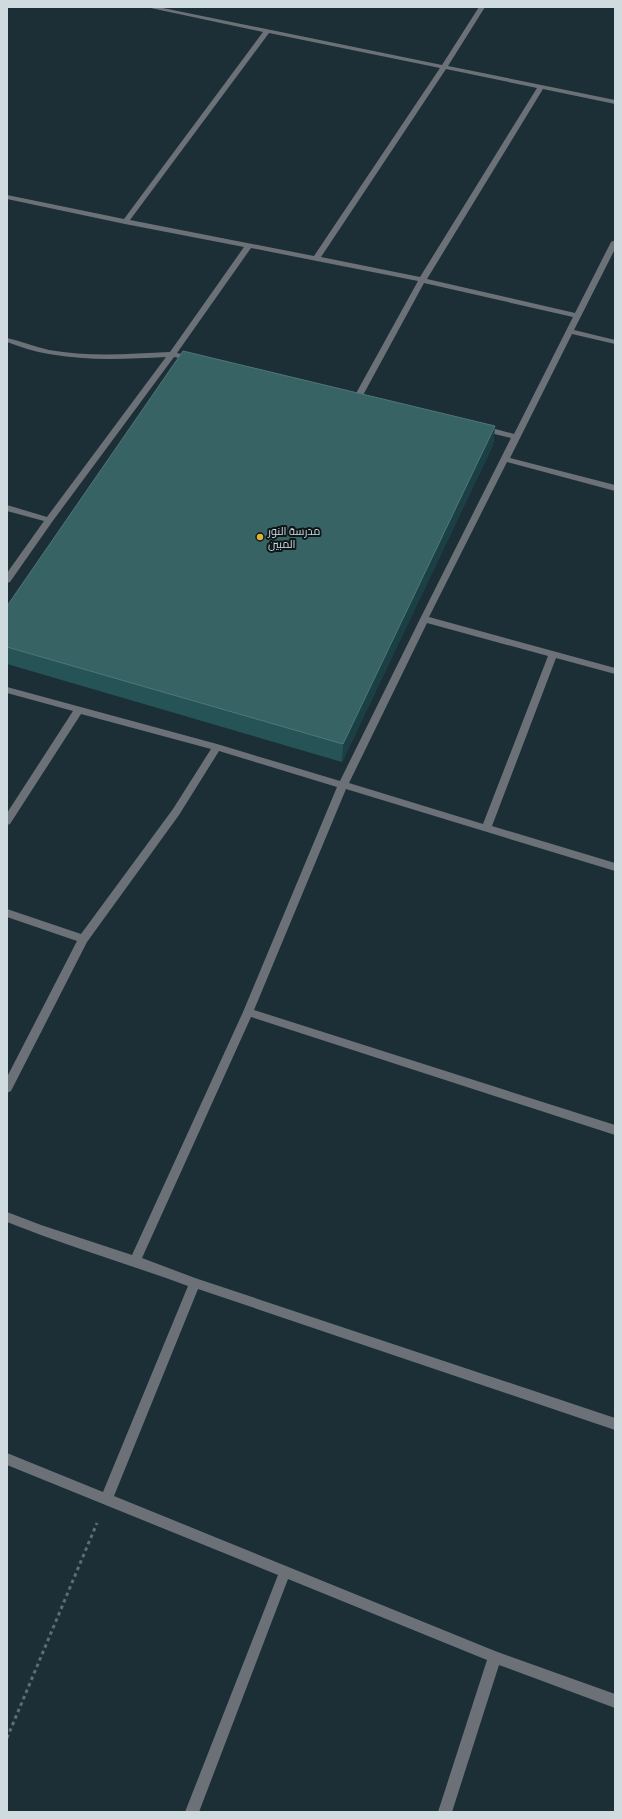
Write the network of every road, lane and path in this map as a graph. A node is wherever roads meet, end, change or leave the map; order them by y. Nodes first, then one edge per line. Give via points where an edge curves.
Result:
1 (149, 7) edge
2 (482, 7) edge
3 (267, 32) junction
4 (444, 67) junction
5 (541, 87) junction
6 (615, 102) edge
7 (7, 196) edge
8 (125, 222) junction
9 (615, 242) edge
10 (249, 245) junction
11 (316, 259) junction
12 (422, 280) junction
13 (578, 316) junction
14 (570, 331) junction
15 (7, 340) edge
16 (615, 342) edge
17 (172, 354) junction
18 (203, 362) edge
19 (358, 397) edge
20 (471, 426) edge
21 (516, 437) junction
22 (506, 459) junction
23 (615, 488) edge
24 (7, 508) edge
25 (49, 520) junction
26 (7, 580) edge
27 (424, 619) junction
28 (553, 655) junction
29 (615, 671) edge
30 (7, 690) edge
31 (79, 710) junction
32 (217, 747) junction
33 (342, 785) junction
34 (7, 821) edge
35 (486, 828) junction
36 (615, 867) edge
37 (7, 913) edge
38 (83, 938) junction
39 (248, 1012) junction
40 (7, 1088) edge
41 (615, 1130) edge
42 (7, 1217) edge
43 (135, 1261) junction
44 (194, 1283) junction
45 (615, 1424) edge
46 (7, 1459) edge
47 (106, 1500) junction
48 (285, 1572) junction
49 (494, 1657) junction
50 (615, 1702) edge
51 (7, 1738) edge
52 (192, 1812) edge
53 (445, 1812) edge

1 - 3 street
2 - 4 street
3 - 4 street
3 - 8 street
4 - 5 street
4 - 11 street
5 - 6 street
5 - 12 street
7 - 8 street
8 - 10 street
9 - 13 street
10 - 11 street
10 - 17 street
11 - 12 street
12 - 13 street
12 - 19 street
13 - 14 street
14 - 16 street
14 - 21 street
15 - 17 street via 47,351 81,356
17 - 18 street
17 - 25 street
20 - 21 street
21 - 22 street
22 - 23 street
22 - 27 street
24 - 25 street
25 - 26 street
27 - 28 street
27 - 33 street
28 - 29 street
28 - 35 street
30 - 31 street
31 - 32 street
31 - 34 street
32 - 33 street
32 - 38 street via 176,812
33 - 35 street
33 - 39 street
35 - 36 street
37 - 38 street
38 - 40 street
39 - 41 street
39 - 43 street
42 - 43 street
43 - 44 street
44 - 45 street
44 - 47 street
46 - 47 street
47 - 48 street
47 - 51 path
48 - 49 street
48 - 52 street
49 - 50 street
49 - 53 street

